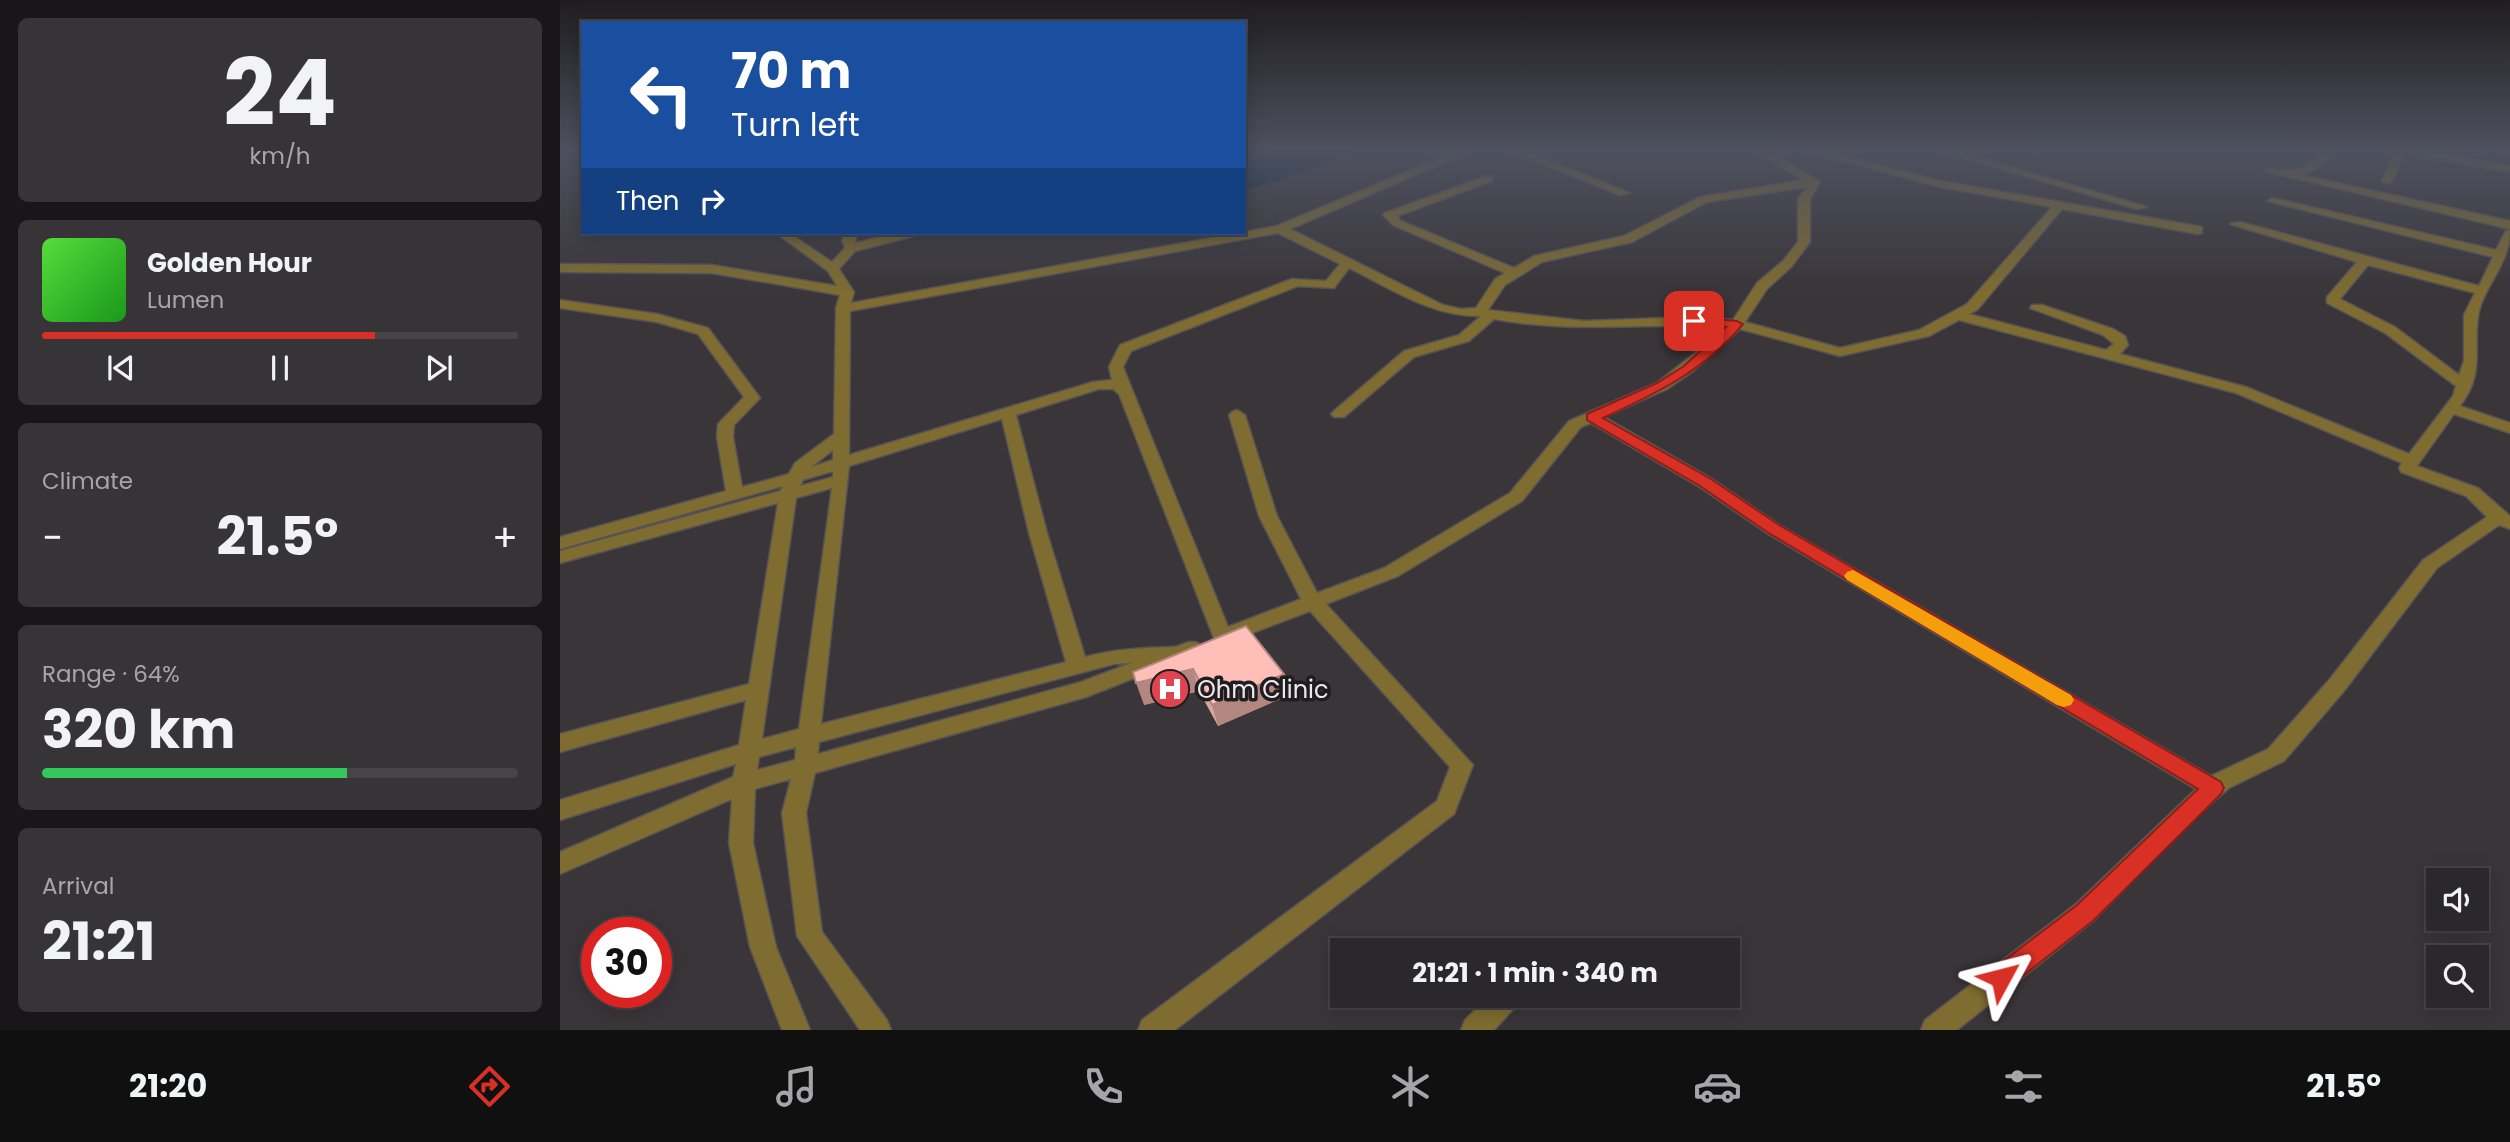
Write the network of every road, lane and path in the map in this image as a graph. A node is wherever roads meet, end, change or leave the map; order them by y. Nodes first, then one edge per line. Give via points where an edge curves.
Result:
1 (1356, 197) edge
2 (1438, 197) edge
3 (1717, 197) edge
4 (1805, 197) edge
5 (2008, 197) edge
6 (2106, 197) edge
7 (2385, 197) edge
8 (2273, 201) dead end
9 (2058, 207) junction
10 (2141, 207) dead end
11 (2236, 224) dead end
12 (2510, 225) edge
13 (1280, 229) junction
14 (2198, 230) dead end
15 (2510, 234) edge
16 (785, 235) edge
17 (893, 235) edge
18 (850, 240) edge
19 (2500, 255) junction
20 (2365, 260) junction
21 (1348, 262) junction
22 (560, 268) edge
23 (833, 269) junction
24 (1513, 272) junction
25 (2483, 291) junction
26 (848, 292) junction
27 (560, 304) edge
28 (843, 308) junction
29 (2037, 308) dead end
30 (1485, 313) junction
31 (1957, 315) junction
32 (1737, 324) junction
33 (2108, 356) junction
34 (2464, 385) junction
35 (1122, 387) junction
36 (2451, 408) junction
37 (1008, 412) junction
38 (1339, 414) dead end
39 (1237, 415) dead end
40 (1592, 417) junction
41 (2510, 428) edge
42 (841, 436) junction
43 (2412, 461) junction
44 (841, 471) junction
45 (792, 485) junction
46 (735, 494) junction
47 (2504, 520) edge
48 (560, 543) edge
49 (560, 557) edge
50 (1312, 601) junction
51 (1222, 636) junction
52 (1183, 652) junction
53 (1077, 666) junction
54 (758, 689) junction
55 (809, 735) junction
56 (560, 743) edge
57 (749, 751) junction
58 (805, 767) junction
59 (744, 783) junction
60 (2213, 788) junction
61 (560, 810) edge
62 (560, 863) edge
63 (1496, 1008) edge
64 (796, 1030) edge
65 (877, 1030) edge
66 (1152, 1030) edge
67 (1475, 1030) edge
68 (1935, 1030) edge

1 - 13 street
2 - 24 street via 1389,215 1397,223
3 - 24 street via 1704,199 1628,239 1538,259
4 - 32 street via 1804,242 1762,286
5 - 9 street
6 - 10 street
7 - 12 street
8 - 19 street
9 - 14 street
9 - 31 street via 2002,276 1972,307
11 - 20 street
13 - 21 street
13 - 28 street
15 - 19 street
16 - 23 street
17 - 18 street
18 - 23 street
19 - 25 street
20 - 25 street
20 - 34 street via 2332,300 2390,330
21 - 30 street via 1439,308
21 - 35 street via 1329,285 1297,282 1125,348 1116,367
22 - 26 street via 712,269
23 - 26 street
24 - 30 street via 1500,282
25 - 34 street via 2471,315 2471,362
26 - 28 street
27 - 46 street via 675,322 703,331 752,398 726,424
28 - 42 street
29 - 33 street via 2120,339 2121,345
30 - 32 street via 1584,325
30 - 38 street via 1464,338 1409,354
31 - 32 street via 1924,333 1840,352
31 - 33 street
32 - 40 street via 1662,386
33 - 43 street via 2241,390
34 - 36 street
35 - 37 street via 1098,385
35 - 51 street
36 - 41 street
36 - 43 street
37 - 44 street
37 - 53 street
39 - 50 street via 1268,516
40 - 50 street via 1575,424 1516,497 1391,572
40 - 60 street
42 - 44 street
42 - 45 street via 801,467
43 - 47 street via 2407,468 2472,492
44 - 45 street
44 - 55 street
45 - 46 street
45 - 49 street
45 - 54 street
46 - 48 street
47 - 60 street via 2430,564 2337,685 2276,755
50 - 51 street
50 - 66 street via 1462,765 1446,807
51 - 52 street
52 - 53 street via 1114,657
52 - 58 street via 1086,689
53 - 55 street
54 - 56 street
54 - 57 street
55 - 57 street
55 - 58 street
57 - 59 street
57 - 61 street
58 - 59 street
58 - 65 street via 794,813 810,936
59 - 62 street
59 - 64 street via 741,843 763,947
60 - 68 street via 2085,912
63 - 67 street

